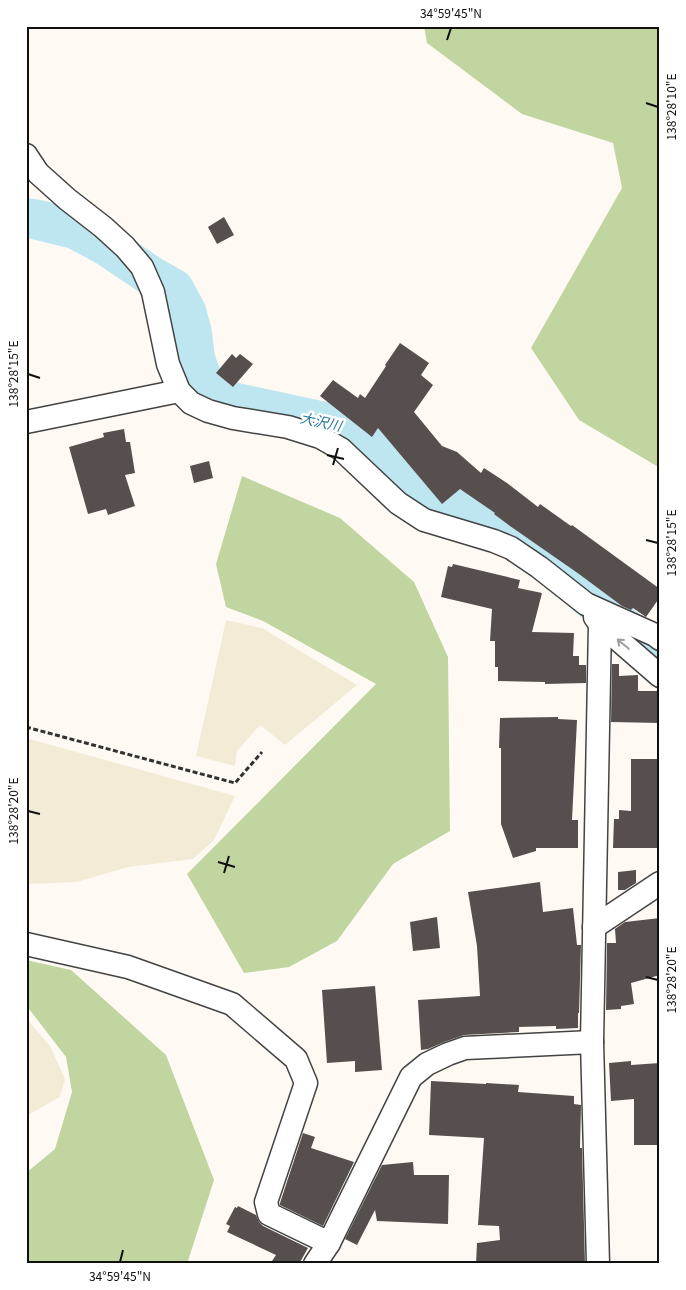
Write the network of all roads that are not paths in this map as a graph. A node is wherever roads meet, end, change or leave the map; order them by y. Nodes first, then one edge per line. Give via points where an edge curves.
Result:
1 (26, 155) edge
2 (180, 391) junction
3 (26, 422) edge
4 (586, 604) junction
5 (600, 624) junction
6 (658, 633) edge
7 (660, 676) edge
8 (660, 883) edge
9 (594, 926) junction
10 (26, 944) edge
11 (592, 1042) junction
12 (329, 1243) junction
13 (315, 1264) edge
14 (598, 1264) edge

1 - 2 street via 38,173 125,246 142,266 153,292 168,364
2 - 3 street
2 - 4 street via 208,412 288,427 320,437 340,449 398,504 424,520 511,548
4 - 5 street
4 - 6 street
7 -> 5 street
5 - 9 street
8 - 9 street
9 - 11 street
10 - 12 street via 128,967 232,1004 296,1059 306,1083 266,1202 269,1214
11 - 12 street via 465,1048 426,1064 410,1077
11 - 14 street
12 - 13 street

